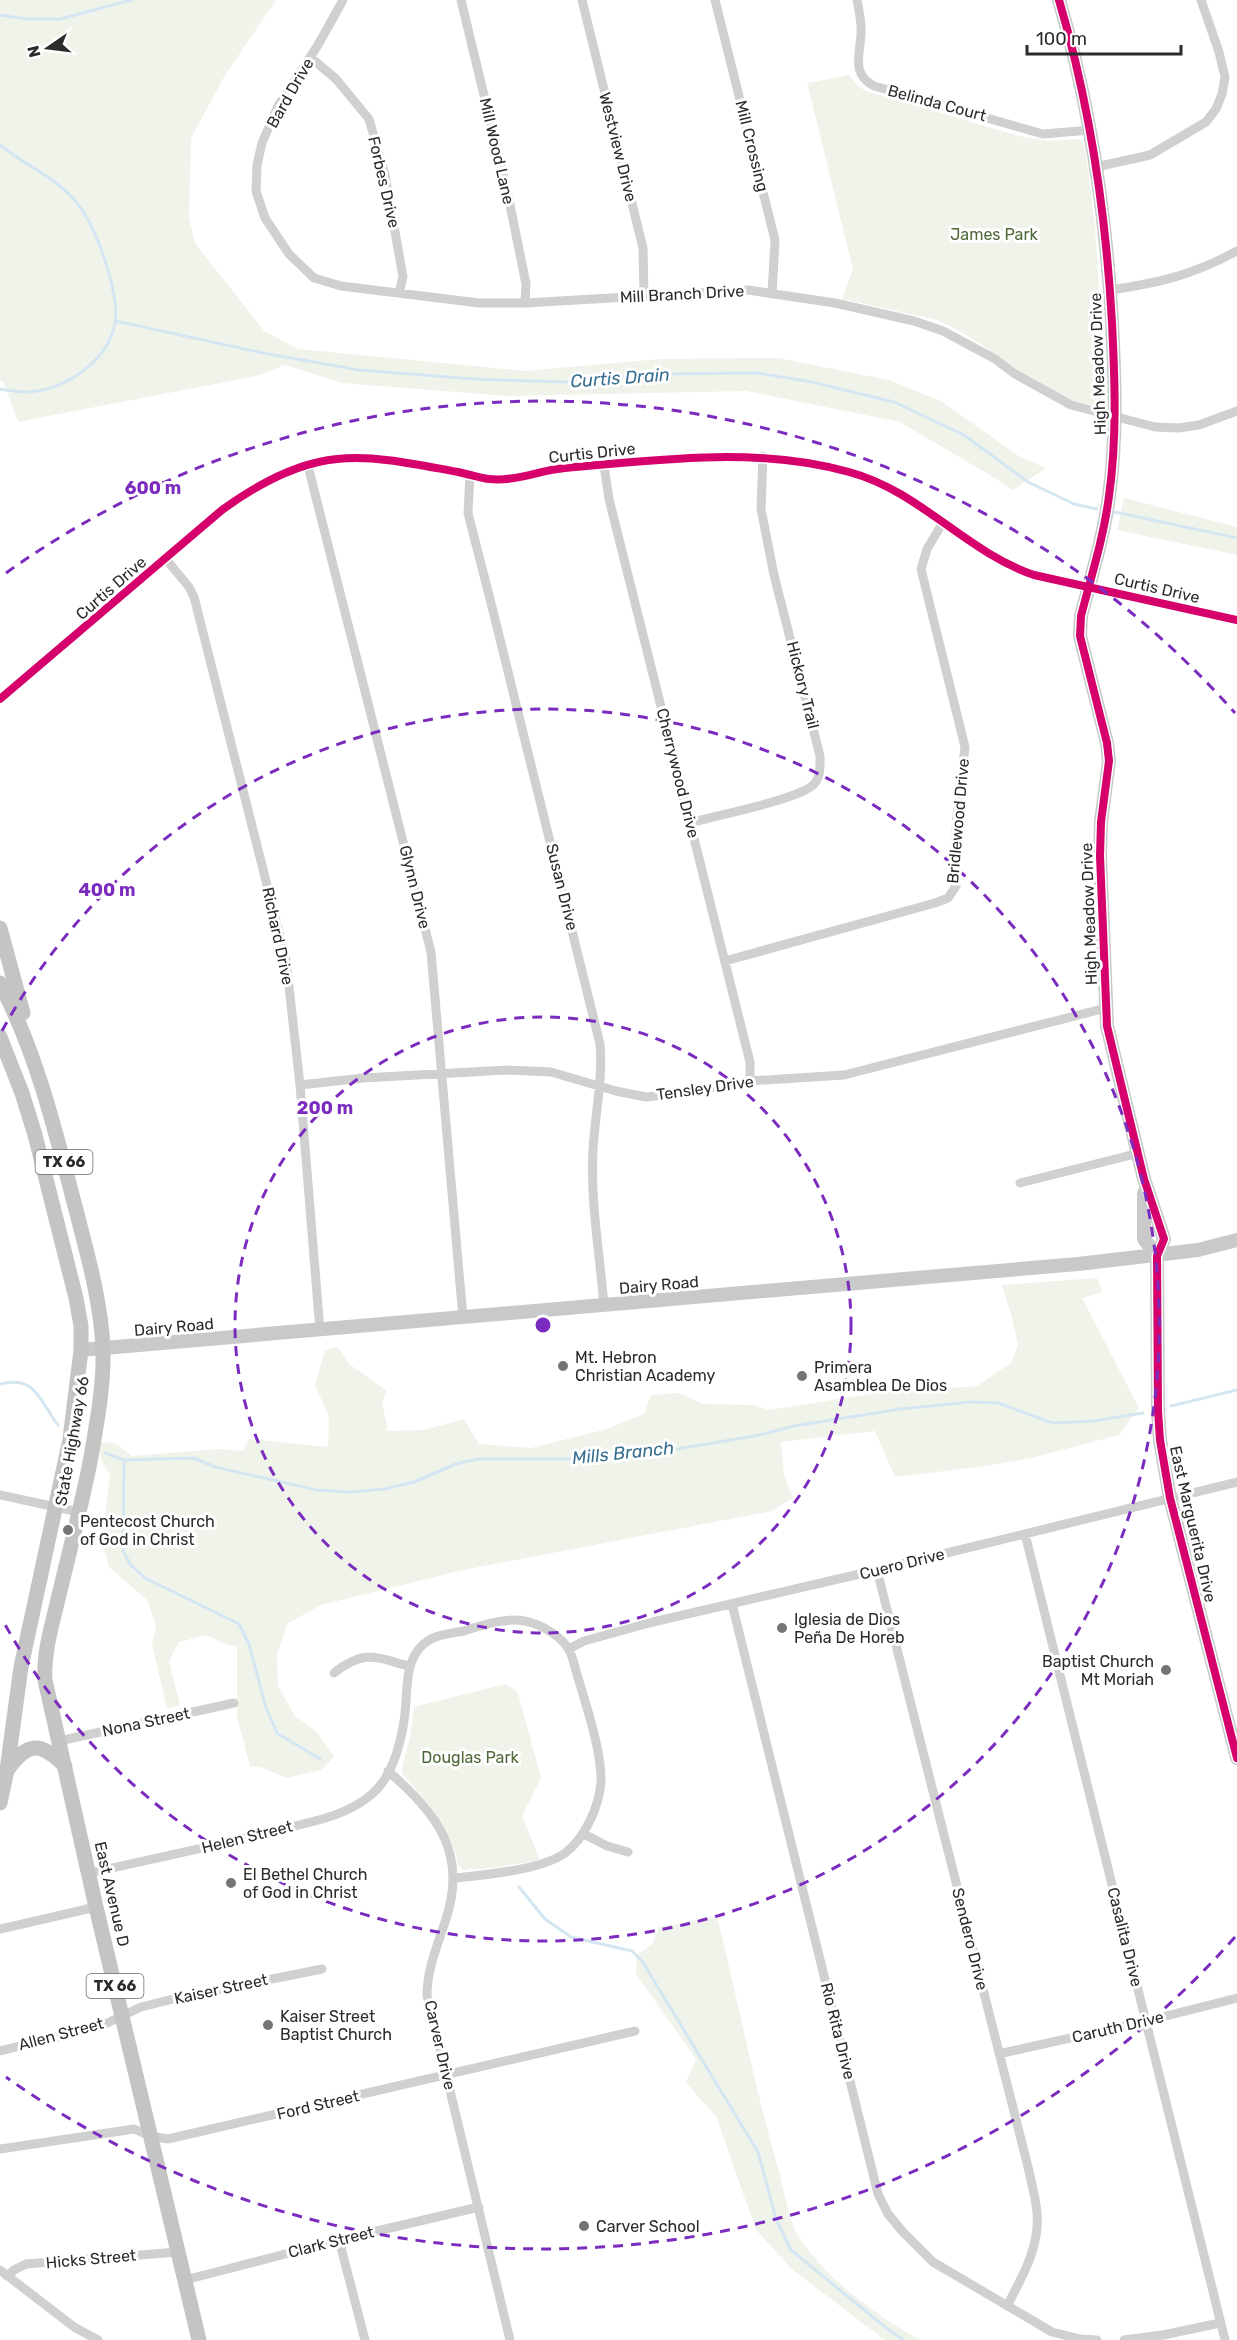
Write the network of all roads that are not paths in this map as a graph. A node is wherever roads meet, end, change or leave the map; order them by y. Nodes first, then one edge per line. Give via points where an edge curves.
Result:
1 (343, 0) edge
2 (461, 0) edge
3 (582, 0) edge
4 (715, 0) edge
5 (856, 0) edge
6 (1059, 0) edge
7 (1201, 0) edge
8 (310, 57) junction
9 (1090, 130) junction
10 (1096, 167) junction
11 (256, 191) joint
12 (1237, 251) edge
13 (1110, 290) junction
14 (399, 293) junction
15 (772, 294) junction
16 (644, 296) junction
17 (525, 303) junction
18 (1237, 411) edge
19 (1116, 416) junction
20 (763, 456) junction
21 (604, 465) junction
22 (308, 466) junction
23 (470, 475) junction
24 (944, 522) junction
25 (165, 558) junction
26 (1088, 587) junction
27 (1237, 620) edge
28 (0, 699) edge
29 (690, 823) junction
30 (0, 928) edge
31 (724, 961) junction
32 (0, 983) edge
33 (1106, 1008) junction
34 (0, 1037) edge
35 (38, 1071) junction
36 (442, 1073) junction
37 (750, 1082) junction
38 (300, 1085) junction
39 (600, 1086) junction
40 (1139, 1153) junction
41 (1020, 1183) dead end
42 (1237, 1240) edge
43 (1157, 1256) junction
44 (604, 1306) junction
45 (463, 1318) junction
46 (320, 1330) junction
47 (103, 1349) junction
48 (81, 1350) junction
49 (1237, 1482) edge
50 (0, 1495) edge
51 (1170, 1498) junction
52 (56, 1507) junction
53 (78, 1512) junction
54 (1025, 1534) junction
55 (878, 1570) junction
56 (732, 1604) junction
57 (51, 1630) joint
58 (569, 1649) junction
59 (409, 1666) junction
60 (334, 1673) dead end
61 (234, 1703) dead end
62 (59, 1741) junction
63 (1237, 1758) edge
64 (64, 1766) junction
65 (7, 1770) junction
66 (388, 1771) junction
67 (0, 1803) edge
68 (584, 1834) junction
69 (628, 1852) dead end
70 (89, 1873) junction
71 (454, 1878) junction
72 (96, 1907) junction
73 (0, 1929) edge
74 (322, 1969) dead end
75 (1237, 1998) edge
76 (122, 2015) junction
77 (1146, 2021) junction
78 (635, 2031) dead end
79 (0, 2050) edge
80 (999, 2054) junction
81 (447, 2075) junction
82 (150, 2136) junction
83 (0, 2149) edge
84 (479, 2207) junction
85 (339, 2240) junction
86 (178, 2252) junction
87 (4, 2273) edge
88 (185, 2280) junction
89 (1007, 2306) junction
90 (1220, 2323) junction
91 (98, 2340) edge
92 (199, 2340) edge
93 (365, 2340) edge
94 (510, 2340) edge
95 (1096, 2340) edge
96 (1124, 2340) edge
97 (1225, 2340) edge

1 - 8 street, Bard Drive
2 - 17 street, Mill Wood Lane via 508,195 526,284
3 - 16 street, Westview Drive via 643,248
4 - 15 street, Mill Crossing via 775,240
5 - 9 street, Belinda Court via 861,34 860,73 866,82 1043,134
6 - 9 street, High Meadow Drive
7 - 10 street via 1225,77 1216,109 1206,122 1150,154
8 - 11 street, Bard Drive via 278,106 262,143
8 - 14 street, Forbes Drive via 336,79 369,120 385,175 403,277
9 - 10 street, High Meadow Drive
10 - 13 street, High Meadow Drive
11 - 14 street, Mill Branch Drive via 265,218 289,254 314,278 341,286
12 - 13 street via 1192,273 1155,284
13 - 19 street, High Meadow Drive
14 - 17 street, Mill Branch Drive via 479,303
15 - 16 street, Mill Branch Drive via 748,290
15 - 19 street, Mill Branch Drive via 835,303 943,331 1071,405
16 - 17 street, Mill Branch Drive
18 - 19 street, Mill Branch Drive via 1179,428
19 - 26 street, High Meadow Drive via 1109,500
20 - 21 street, Curtis Drive
20 - 24 street, Curtis Drive via 806,462 883,483
20 - 29 street, Hickory Trail via 761,509 820,756 820,771 815,783 799,794
21 - 23 street, Curtis Drive via 552,469 510,479
21 - 29 street, Cherrywood Drive via 611,510
22 - 23 street, Curtis Drive via 336,459 370,459
22 - 25 street, Curtis Drive via 250,489
22 - 36 street, Glynn Drive via 431,952
23 - 39 street, Susan Drive via 468,513 474,544 591,1000 600,1044
24 - 26 street, Curtis Drive via 1014,568
24 - 31 street, Bridlewood Drive via 927,549 921,569 965,747 954,858 956,886 948,898 935,903
25 - 28 street, Curtis Drive
25 - 38 street, Richard Drive via 194,597 286,960
26 - 27 street, Curtis Drive
26 - 33 street, High Meadow Drive via 1080,636 1109,760 1100,856
29 - 31 street, Cherrywood Drive
30 - 35 main road
31 - 37 street, Cherrywood Drive via 750,1062
32 - 35 main road, State Highway 66 / TX 66
33 - 37 street, Tensley Drive via 844,1076
33 - 40 street, High Meadow Drive via 1107,1026
34 - 48 main road, State Highway 66 / TX 66 via 35,1135 76,1298
35 - 47 main road, State Highway 66 / TX 66 via 91,1267
36 - 38 street, Tensley Drive
36 - 39 street, Tensley Drive via 551,1072
36 - 45 street, Glynn Drive
37 - 39 street, Tensley Drive via 646,1096
38 - 46 street, Richard Drive
39 - 44 street, Susan Drive via 593,1179
40 - 41 street
40 - 43 street, High Meadow Drive via 1164,1239
42 - 43 street, Dairy Road
43 - 44 street, Dairy Road
43 - 51 street, East Marguerita Drive via 1158,1411
44 - 45 street, Dairy Road
45 - 46 street, Dairy Road
46 - 47 street, Dairy Road
47 - 48 street, Dairy Road
47 - 53 main road, State Highway 66 / TX 66 via 98,1410
48 - 52 main road, State Highway 66 / TX 66 via 76,1407
49 - 51 street, Cuero Drive
50 - 52 street
51 - 54 street, Cuero Drive
51 - 63 street, East Marguerita Drive
52 - 53 street
52 - 65 main road, State Highway 66 / TX 66 via 14,1702
53 - 57 main road, State Highway 66 / TX 66
54 - 55 street, Cuero Drive
54 - 77 street, Casalita Drive
55 - 56 street, Cuero Drive
55 - 80 street, Sendero Drive
56 - 58 street, Cuero Drive via 626,1629
56 - 89 street, Rio Rita Drive via 878,2194 888,2214 933,2262
57 - 62 main road, East Avenue D / TX 66 via 45,1680
58 - 59 street via 555,1635 516,1620 431,1639
58 - 68 street via 600,1765 598,1799
59 - 60 street via 369,1655 350,1660
59 - 66 street, Helen Street via 405,1719 398,1752
61 - 62 street, Nona Street
62 - 64 main road, East Avenue D / TX 66
64 - 65 main road via 46,1750 36,1748 20,1753
64 - 70 main road, East Avenue D / TX 66
65 - 67 main road, TX 66
66 - 70 street, Helen Street via 374,1793 349,1810 227,1843
66 - 71 street, Carver Drive via 438,1823
68 - 69 street
68 - 71 street via 565,1853 543,1864
70 - 72 main road, East Avenue D / TX 66
71 - 81 street, Carver Drive via 452,1901 427,1977 427,1995
72 - 73 street
72 - 76 main road, East Avenue D / TX 66
74 - 76 street, Kaiser Street via 177,1998
75 - 77 street, Caruth Drive
76 - 79 street, Allen Street via 99,2027
76 - 82 main road, East Avenue D / TX 66
77 - 80 street, Caruth Drive
77 - 90 street, Casalita Drive
78 - 81 street, Ford Street
80 - 89 street, Sendero Drive via 1037,2214 1036,2239
81 - 82 street, Ford Street via 168,2139
81 - 84 street, Carver Drive
82 - 83 street, Ford Street via 134,2129
82 - 86 main road, East Avenue D / TX 66
84 - 85 street, Clark Street
84 - 94 street, Carver Drive
85 - 88 street, Clark Street
85 - 93 street
86 - 87 street, Hicks Street via 26,2264
86 - 88 main road, East Avenue D / TX 66
87 - 91 street
88 - 92 main road, East Avenue D / TX 66
89 - 95 street, Rio Rita Drive via 1052,2332
90 - 96 street
90 - 97 street, Casalita Drive

